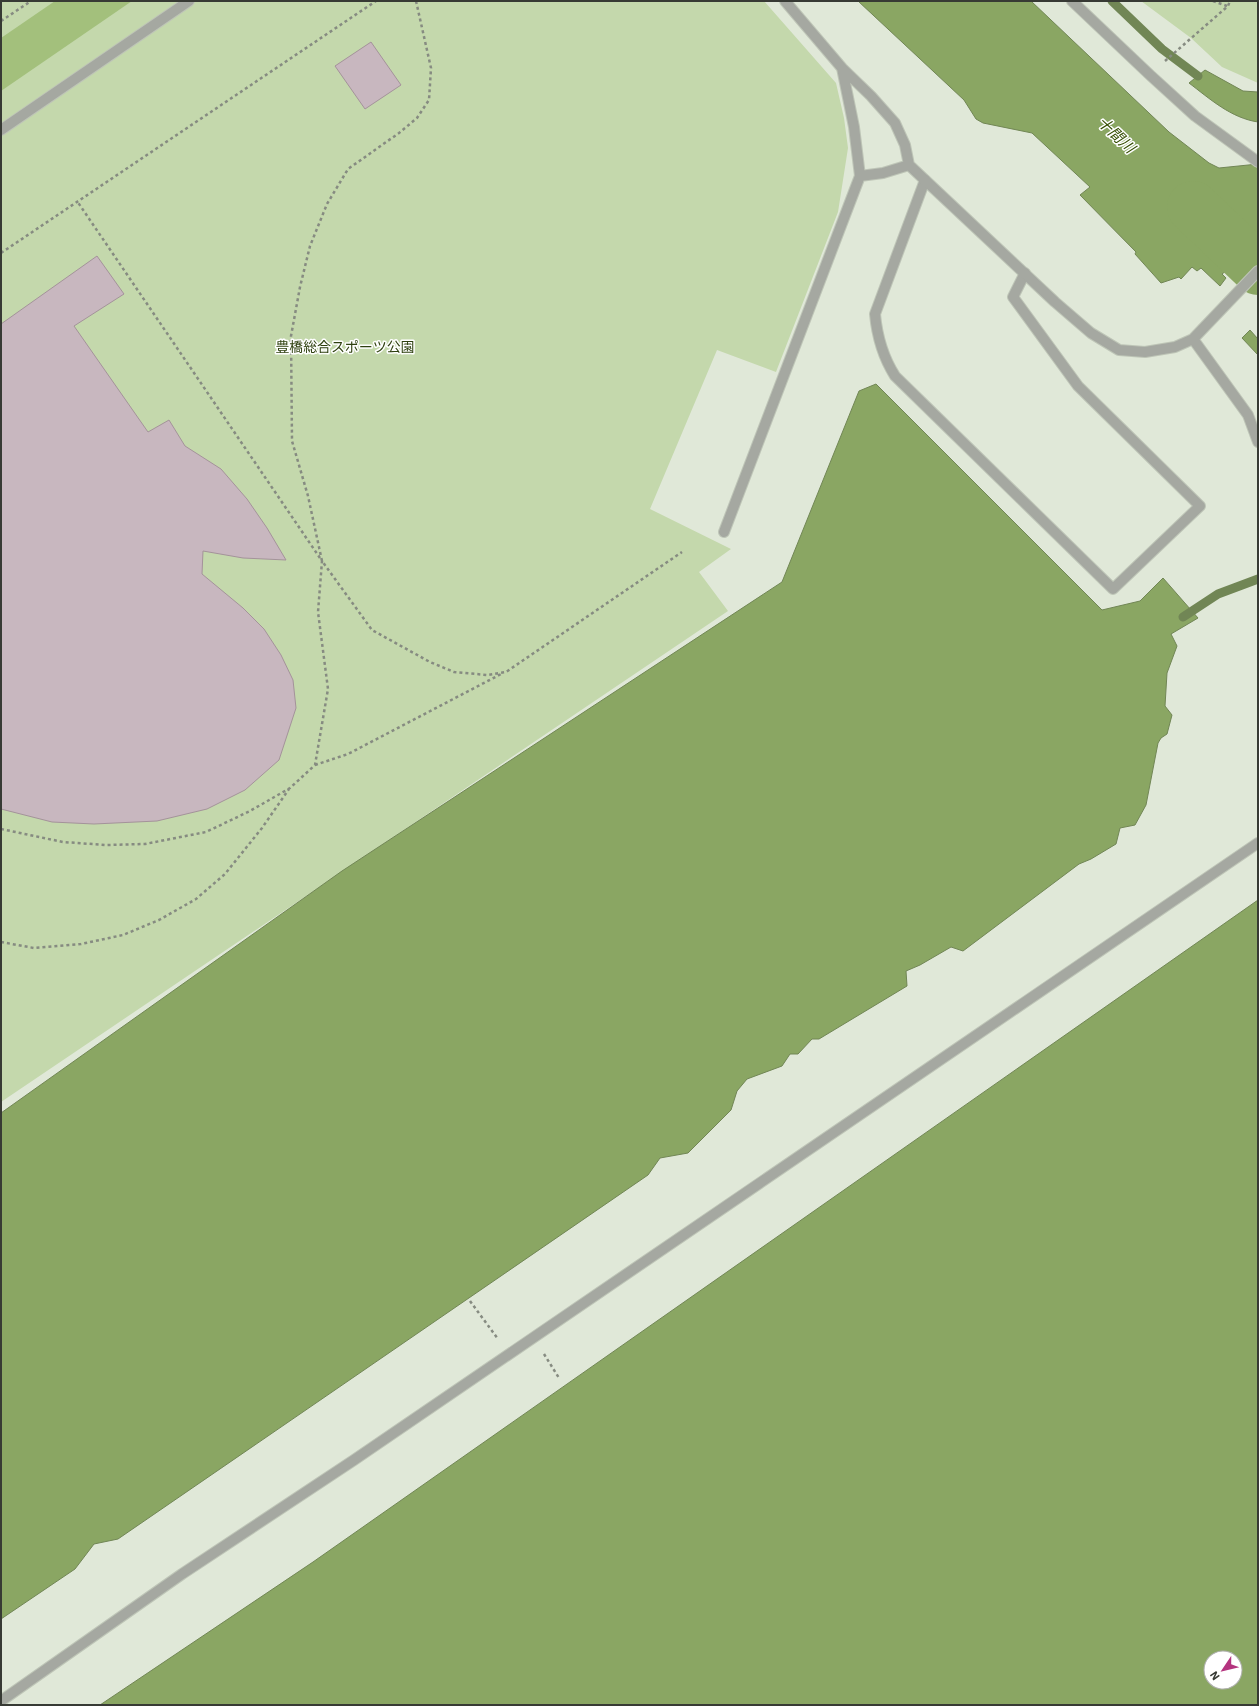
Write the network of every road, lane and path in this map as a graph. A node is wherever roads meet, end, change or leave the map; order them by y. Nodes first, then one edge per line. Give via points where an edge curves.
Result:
1 (30, 1) edge
2 (189, 1) edge
3 (376, 1) edge
4 (416, 1) edge
5 (785, 1) edge
6 (1072, 1) edge
7 (1212, 1) edge
8 (1230, 1) edge
9 (1228, 6) junction
10 (1, 21) edge
11 (842, 68) junction
12 (1150, 75) junction
13 (1, 130) edge
14 (1258, 162) edge
15 (909, 165) junction
16 (860, 176) junction
17 (925, 180) junction
18 (77, 201) junction
19 (1, 253) edge
20 (1258, 271) edge
21 (1025, 273) junction
22 (1193, 339) junction
23 (1258, 442) edge
24 (724, 532) dead end
25 (682, 552) dead end
26 (322, 561) junction
27 (506, 672) junction
28 (315, 765) junction
29 (290, 788) junction
30 (1, 829) edge
31 (1258, 843) edge
32 (1, 942) edge
33 (470, 1301) dead end
34 (494, 1344) dead end
35 (1, 1701) edge

1 - 10 path
2 - 13 street
3 - 18 path
4 - 26 path via 431,68 429,100 417,118 348,169 327,204 310,246 291,336 292,441 308,496
5 - 11 street
6 - 12 street
7 - 9 path
8 - 9 path
9 - 12 path
11 - 15 street via 895,124 905,145
11 - 16 street via 854,127
12 - 14 street via 1195,116
15 - 16 street via 883,173
15 - 17 street
16 - 24 street
17 - 21 street
17 - 21 street via 875,314 883,351 901,381 1113,589 1200,506 1078,386 1013,297
18 - 19 path
18 - 26 path
20 - 22 street
21 - 22 street via 1092,333 1119,350 1145,352 1175,347
22 - 23 street via 1248,415
25 - 27 path
26 - 27 path via 372,630 430,662 454,672 487,675
26 - 28 path via 318,612 328,689
27 - 28 path via 348,754
28 - 29 path
29 - 30 path via 206,832 145,844 63,842
29 - 32 path via 225,874 196,899 160,920 123,935 81,944 34,948
31 - 35 street via 354,1460 182,1574
33 - 34 path via 499,1340

